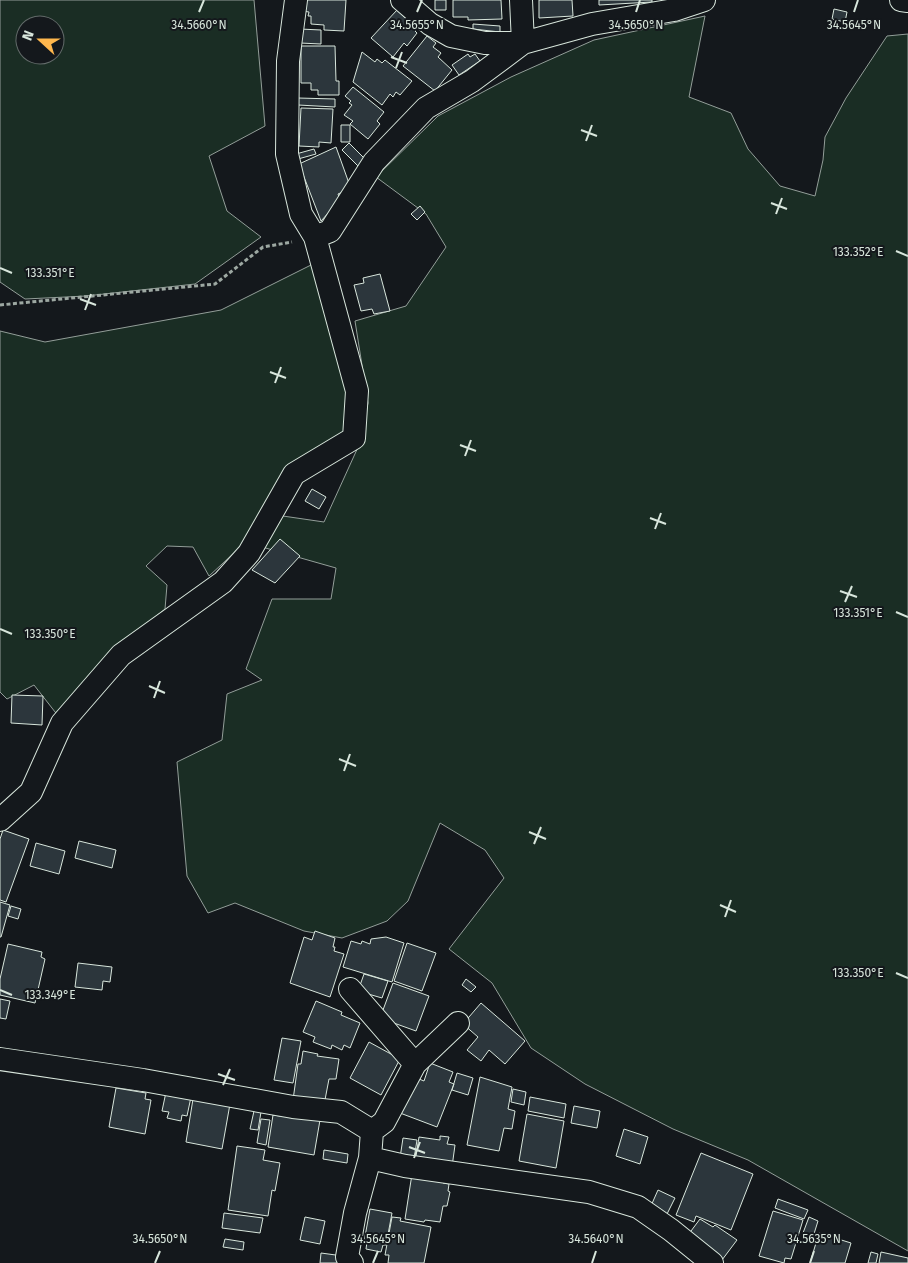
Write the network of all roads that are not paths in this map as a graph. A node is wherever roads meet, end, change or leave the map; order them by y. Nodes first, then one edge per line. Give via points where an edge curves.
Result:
1 (296, 0) edge
2 (402, 0) edge
3 (521, 0) edge
4 (704, 0) edge
5 (901, 0) edge
6 (908, 1) edge
7 (523, 43) junction
8 (315, 237) junction
9 (0, 820) edge
10 (350, 989) dead end
11 (458, 1023) dead end
12 (0, 1060) edge
13 (414, 1064) junction
14 (372, 1131) junction
15 (370, 1158) junction
16 (352, 1263) edge
17 (712, 1263) edge

1 - 8 street via 288,61 287,154 301,214
2 - 7 street via 430,24 451,36 486,43
3 - 7 street
4 - 7 street via 674,10 592,24
5 - 6 street
7 - 8 street via 472,81 426,108 374,162 330,231
8 - 9 street via 357,391 354,438 294,474 249,553 223,582 121,655 62,723 31,792
10 - 13 street
11 - 13 street
12 - 14 street via 341,1112
13 - 14 street via 384,1122
14 - 15 street
15 - 16 street via 347,1257
15 - 17 street via 405,1166 589,1192 638,1207

